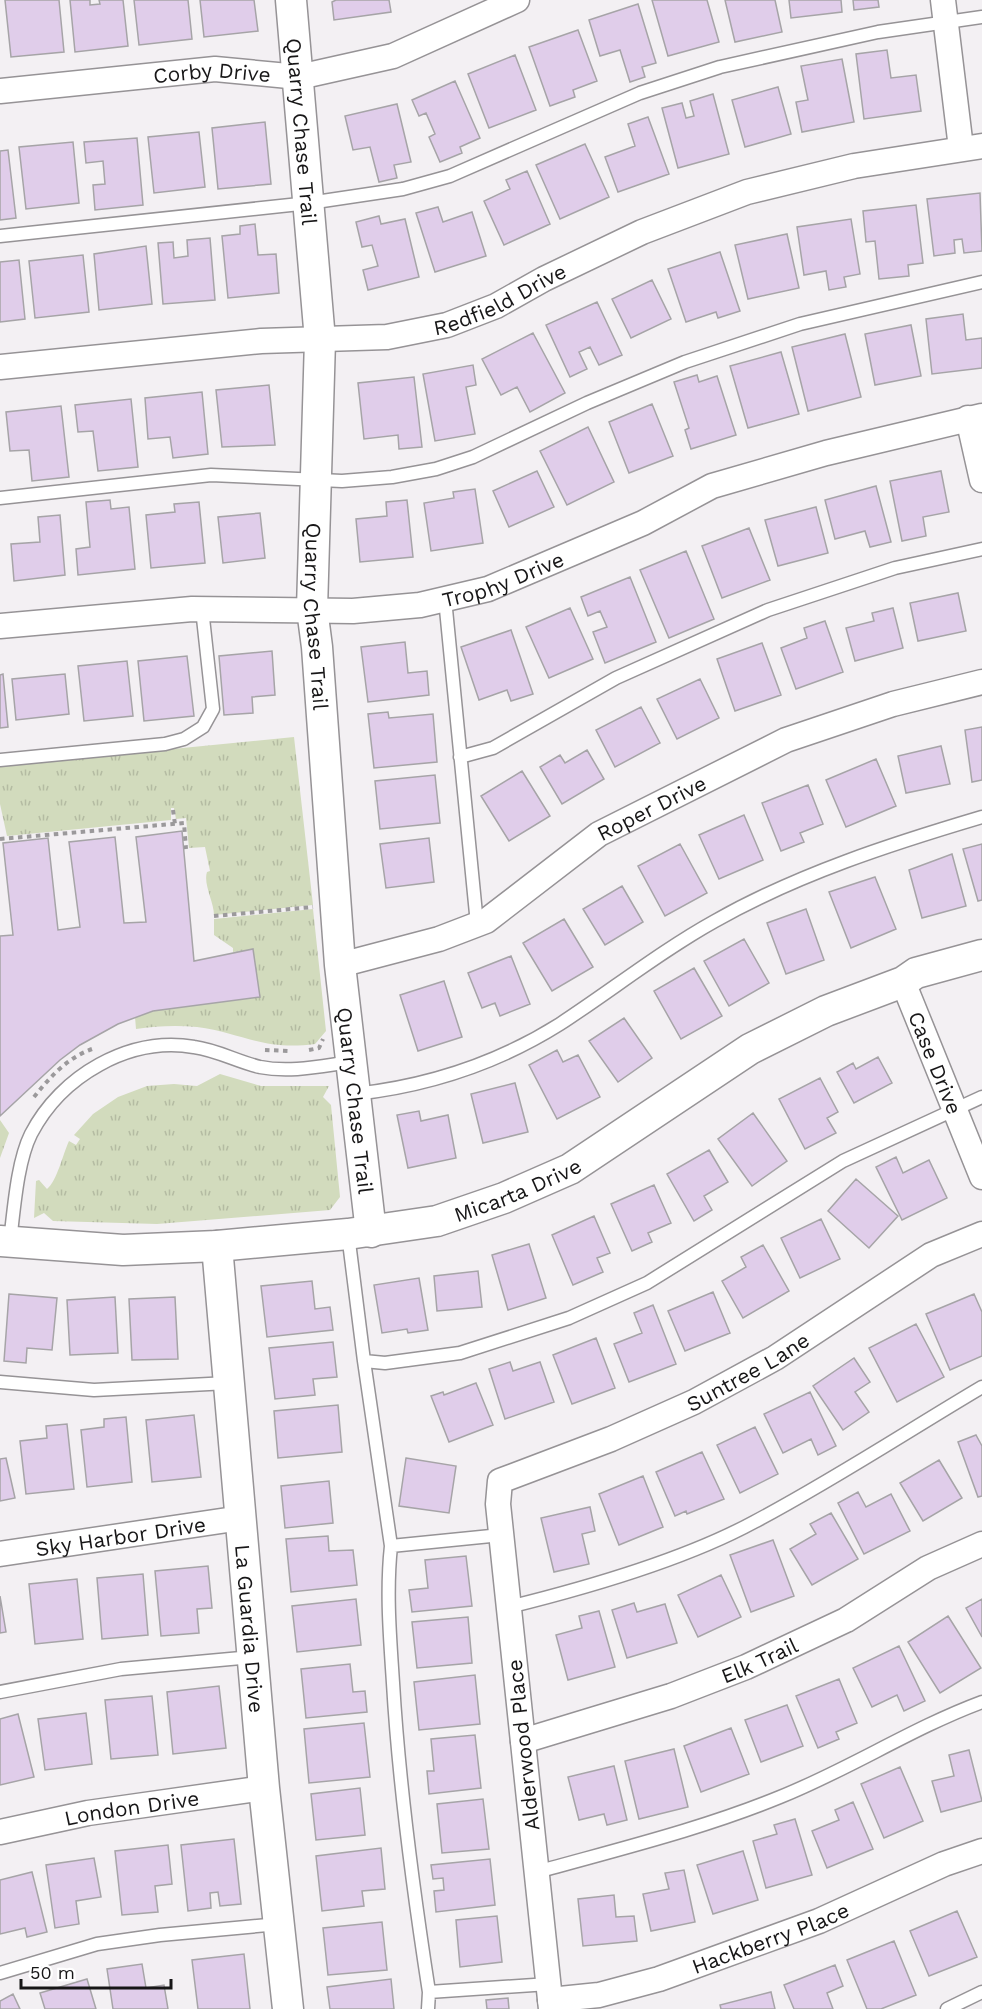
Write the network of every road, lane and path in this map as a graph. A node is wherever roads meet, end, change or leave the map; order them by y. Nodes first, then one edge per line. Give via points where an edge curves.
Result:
1 (291, 0) edge
2 (518, 0) edge
3 (944, 10) edge
4 (982, 17) edge
5 (299, 77) junction
6 (0, 90) edge
7 (972, 147) edge
8 (309, 204) junction
9 (0, 236) edge
10 (982, 282) edge
11 (320, 340) junction
12 (0, 367) edge
13 (975, 417) edge
14 (982, 480) edge
15 (316, 481) junction
16 (0, 498) edge
17 (982, 549) edge
18 (445, 599) junction
19 (202, 609) junction
20 (312, 609) junction
21 (0, 626) edge
22 (982, 682) edge
23 (460, 758) junction
24 (0, 760) edge
25 (173, 810) dead end
26 (982, 817) edge
27 (175, 824) junction
28 (0, 840) edge
29 (186, 849) dead end
30 (214, 916) dead end
31 (317, 918) dead end
32 (477, 924) junction
33 (982, 955) edge
34 (340, 965) junction
35 (903, 982) junction
36 (328, 1030) dead end
37 (94, 1048) dead end
38 (263, 1050) dead end
39 (292, 1052) dead end
40 (302, 1052) dead end
41 (351, 1062) junction
42 (355, 1094) junction
43 (982, 1097) edge
44 (28, 1105) dead end
45 (955, 1111) junction
46 (982, 1177) edge
47 (359, 1233) junction
48 (982, 1234) edge
49 (5, 1241) edge
50 (217, 1246) junction
51 (364, 1361) junction
52 (0, 1382) edge
53 (229, 1383) junction
54 (982, 1387) edge
55 (500, 1481) joint
56 (242, 1518) junction
57 (501, 1535) junction
58 (982, 1544) edge
59 (391, 1546) junction
60 (0, 1554) edge
61 (509, 1607) junction
62 (253, 1657) junction
63 (0, 1692) edge
64 (982, 1702) edge
65 (523, 1741) junction
66 (264, 1788) junction
67 (0, 1832) edge
68 (982, 1851) edge
69 (537, 1872) junction
70 (279, 1924) junction
71 (0, 1973) edge
72 (429, 1992) junction
73 (982, 1992) edge
74 (550, 1997) edge
75 (288, 2009) edge
76 (428, 2009) edge
77 (947, 2009) edge

1 - 5 street, Quarry Chase Trail
2 - 5 street, Corby Drive via 393,56
3 - 4 lane
3 - 7 street
3 - 8 lane via 720,67 640,93 450,176 403,189
5 - 6 street, Corby Drive via 215,69
5 - 8 street, Quarry Chase Trail
7 - 11 street, Redfield Drive via 854,166 747,192 642,232 496,306 447,325 387,337
8 - 9 lane
8 - 11 street, Quarry Chase Trail
10 - 15 lane via 800,324 685,362 587,402 473,457 436,469 392,477
11 - 12 street, Redfield Drive via 261,341
11 - 15 street, Quarry Chase Trail
13 - 14 street
13 - 18 street, Trophy Drive via 825,453 712,486 643,523 488,589
15 - 16 lane via 211,476
15 - 20 street, Quarry Chase Trail
17 - 23 lane via 895,568 768,610 616,678 493,748
18 - 20 street, Trophy Drive via 353,611
18 - 23 lane
19 - 20 street, Trophy Drive
19 - 21 street, Trophy Drive
19 - 24 lane via 213,709 203,727 165,744
20 - 34 street, Quarry Chase Trail
22 - 32 street, Roper Drive via 893,704 786,740 697,782 598,834
23 - 32 lane
25 - 27 path
26 - 42 lane via 775,889 713,922 558,1025 475,1067 398,1089
27 - 28 path
27 - 29 path via 184,823
30 - 31 path via 315,907
32 - 34 street, Roper Drive via 439,939
33 - 35 street, Micarta Drive via 916,973
34 - 41 street, Quarry Chase Trail
35 - 45 street, Case Drive
35 - 47 street, Micarta Drive via 826,1011 750,1049 570,1169 438,1221
36 - 40 path via 319,1048
37 - 44 path via 76,1055
38 - 39 path
41 - 42 street, Quarry Chase Trail
41 - 49 lane via 288,1070 195,1047 162,1046 128,1051 91,1068 56,1099 31,1134
42 - 47 street, Quarry Chase Trail
43 - 45 lane
45 - 46 street, Case Drive
45 - 51 lane via 843,1161 647,1283 569,1318 460,1353
47 - 50 street, Micarta Drive
47 - 51 lane
48 - 55 street, Suntree Lane via 932,1255 775,1358 694,1402
49 - 50 street, Micarta Drive via 123,1250
50 - 53 street, La Guardia Drive
51 - 59 lane
52 - 53 lane via 94,1389
53 - 56 street, La Guardia Drive
54 - 61 lane via 753,1523 672,1557
55 - 57 street, Alderwood Place
56 - 60 street, Sky Harbor Drive
56 - 62 street, La Guardia Drive
57 - 59 lane
57 - 61 street, Alderwood Place
58 - 65 street, Elk Trail via 928,1568 846,1620 746,1667 671,1696
59 - 72 lane via 387,1586 395,1720 411,1878
61 - 65 street, Alderwood Place
62 - 63 lane via 121,1669
62 - 66 street, La Guardia Drive
64 - 69 lane via 946,1715 780,1797 700,1826
65 - 69 street, Alderwood Place
66 - 67 street, London Drive via 88,1813
66 - 70 street, La Guardia Drive
68 - 74 street, Hackberry Place via 819,1920 659,1979 598,1995
69 - 74 street, Alderwood Place
70 - 71 lane via 97,1944
70 - 75 street, La Guardia Drive
72 - 74 lane
72 - 76 lane
73 - 77 lane

